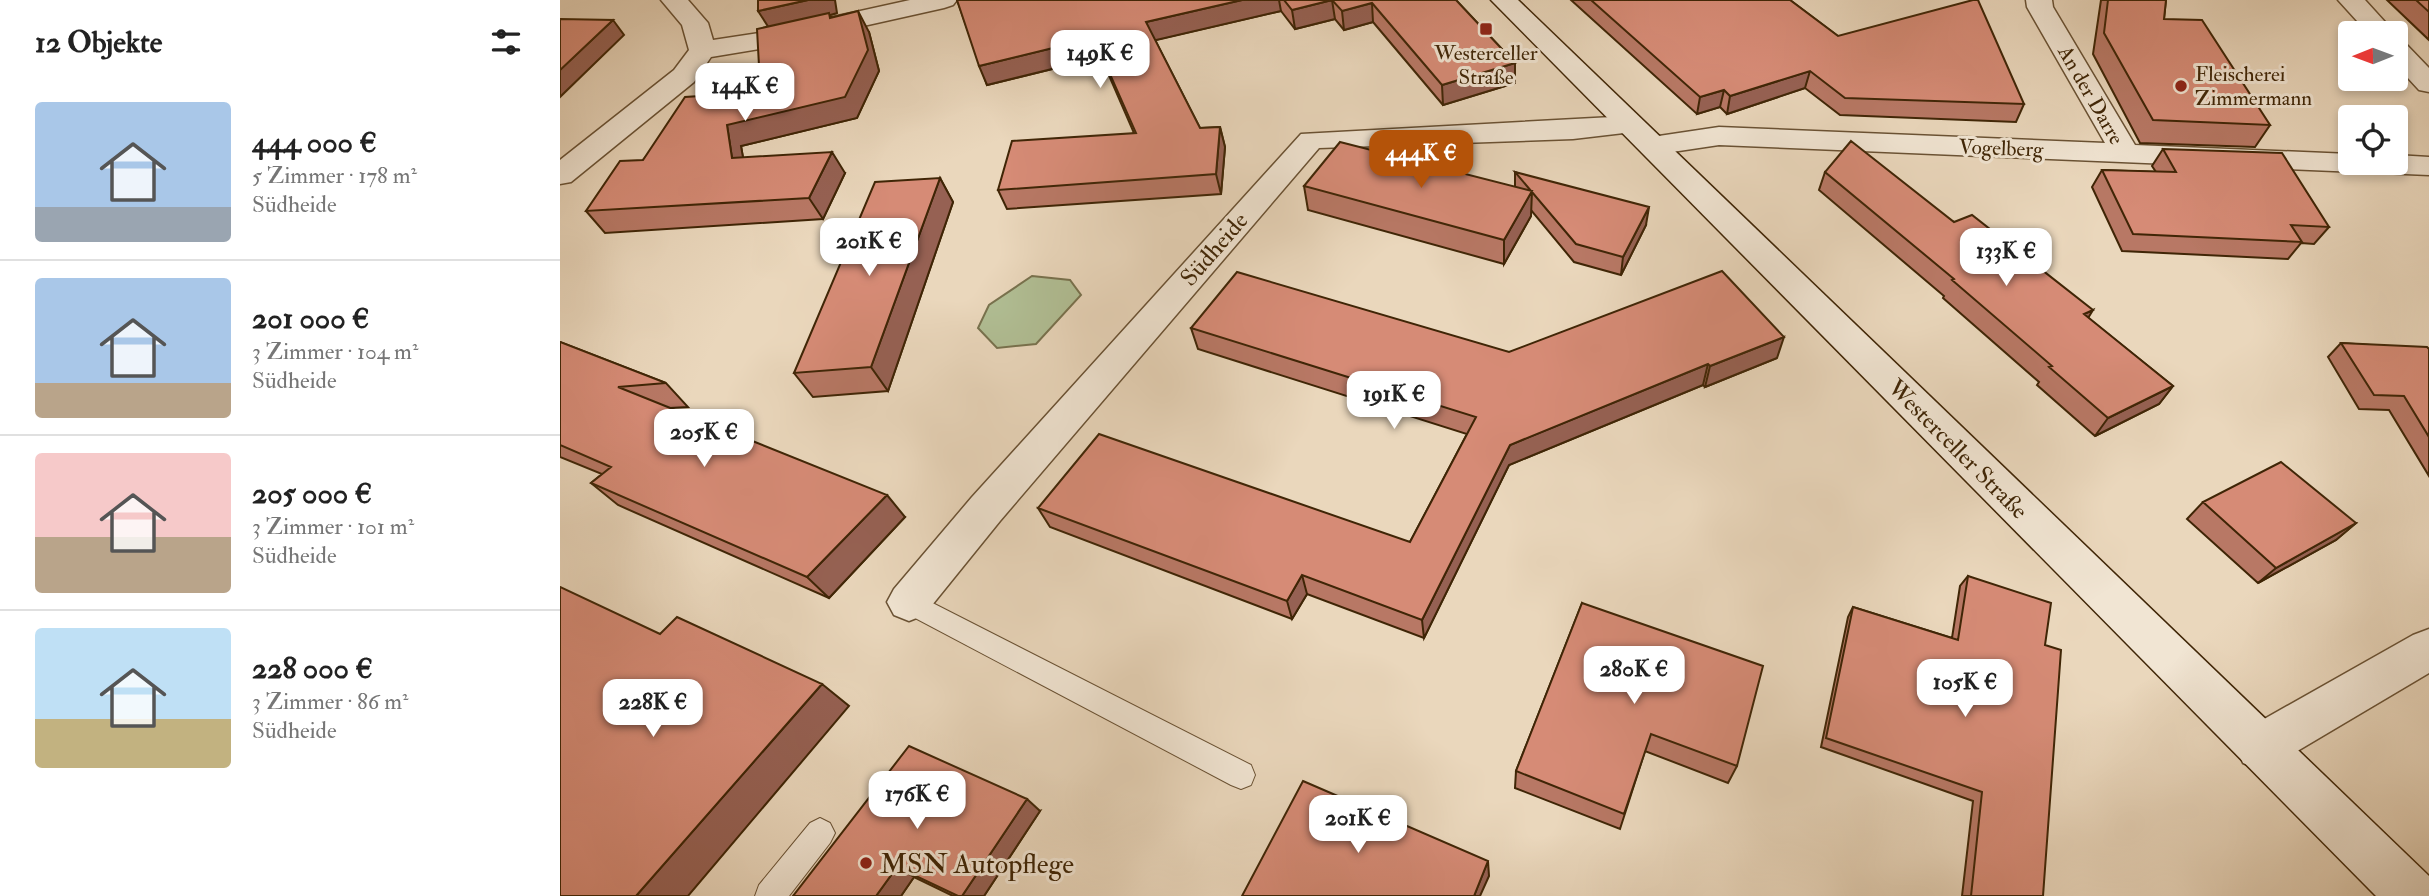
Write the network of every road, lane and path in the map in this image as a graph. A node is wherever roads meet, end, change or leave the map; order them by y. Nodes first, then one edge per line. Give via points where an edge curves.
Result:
1 (674, 0) edge
2 (944, 0) edge
3 (1504, 0) edge
4 (2039, 0) edge
5 (2351, 0) edge
6 (2371, 21) edge
7 (702, 50) junction
8 (2408, 61) edge
9 (2429, 84) edge
10 (1641, 136) junction
11 (2125, 153) junction
12 (2338, 162) edge
13 (2408, 165) edge
14 (2429, 166) edge
15 (560, 175) edge
16 (909, 602) joint
17 (2429, 649) edge
18 (2260, 747) junction
19 (1241, 775) dead end
20 (820, 833) dead end
21 (770, 896) edge
22 (2412, 896) edge

1 - 7 street via 695,23
2 - 7 street
3 - 10 street, Westerceller Straße
4 - 11 street, An der Darre
5 - 6 street
7 - 15 street via 684,76
8 - 9 street
10 - 11 street, Vogelberg
10 - 16 street, Südheide via 1573,130 1311,139
10 - 18 street, Westerceller Straße
11 - 12 street, Vogelberg
13 - 14 street
16 - 19 lane
17 - 18 street
18 - 22 street, Westerceller Straße
20 - 21 lane

